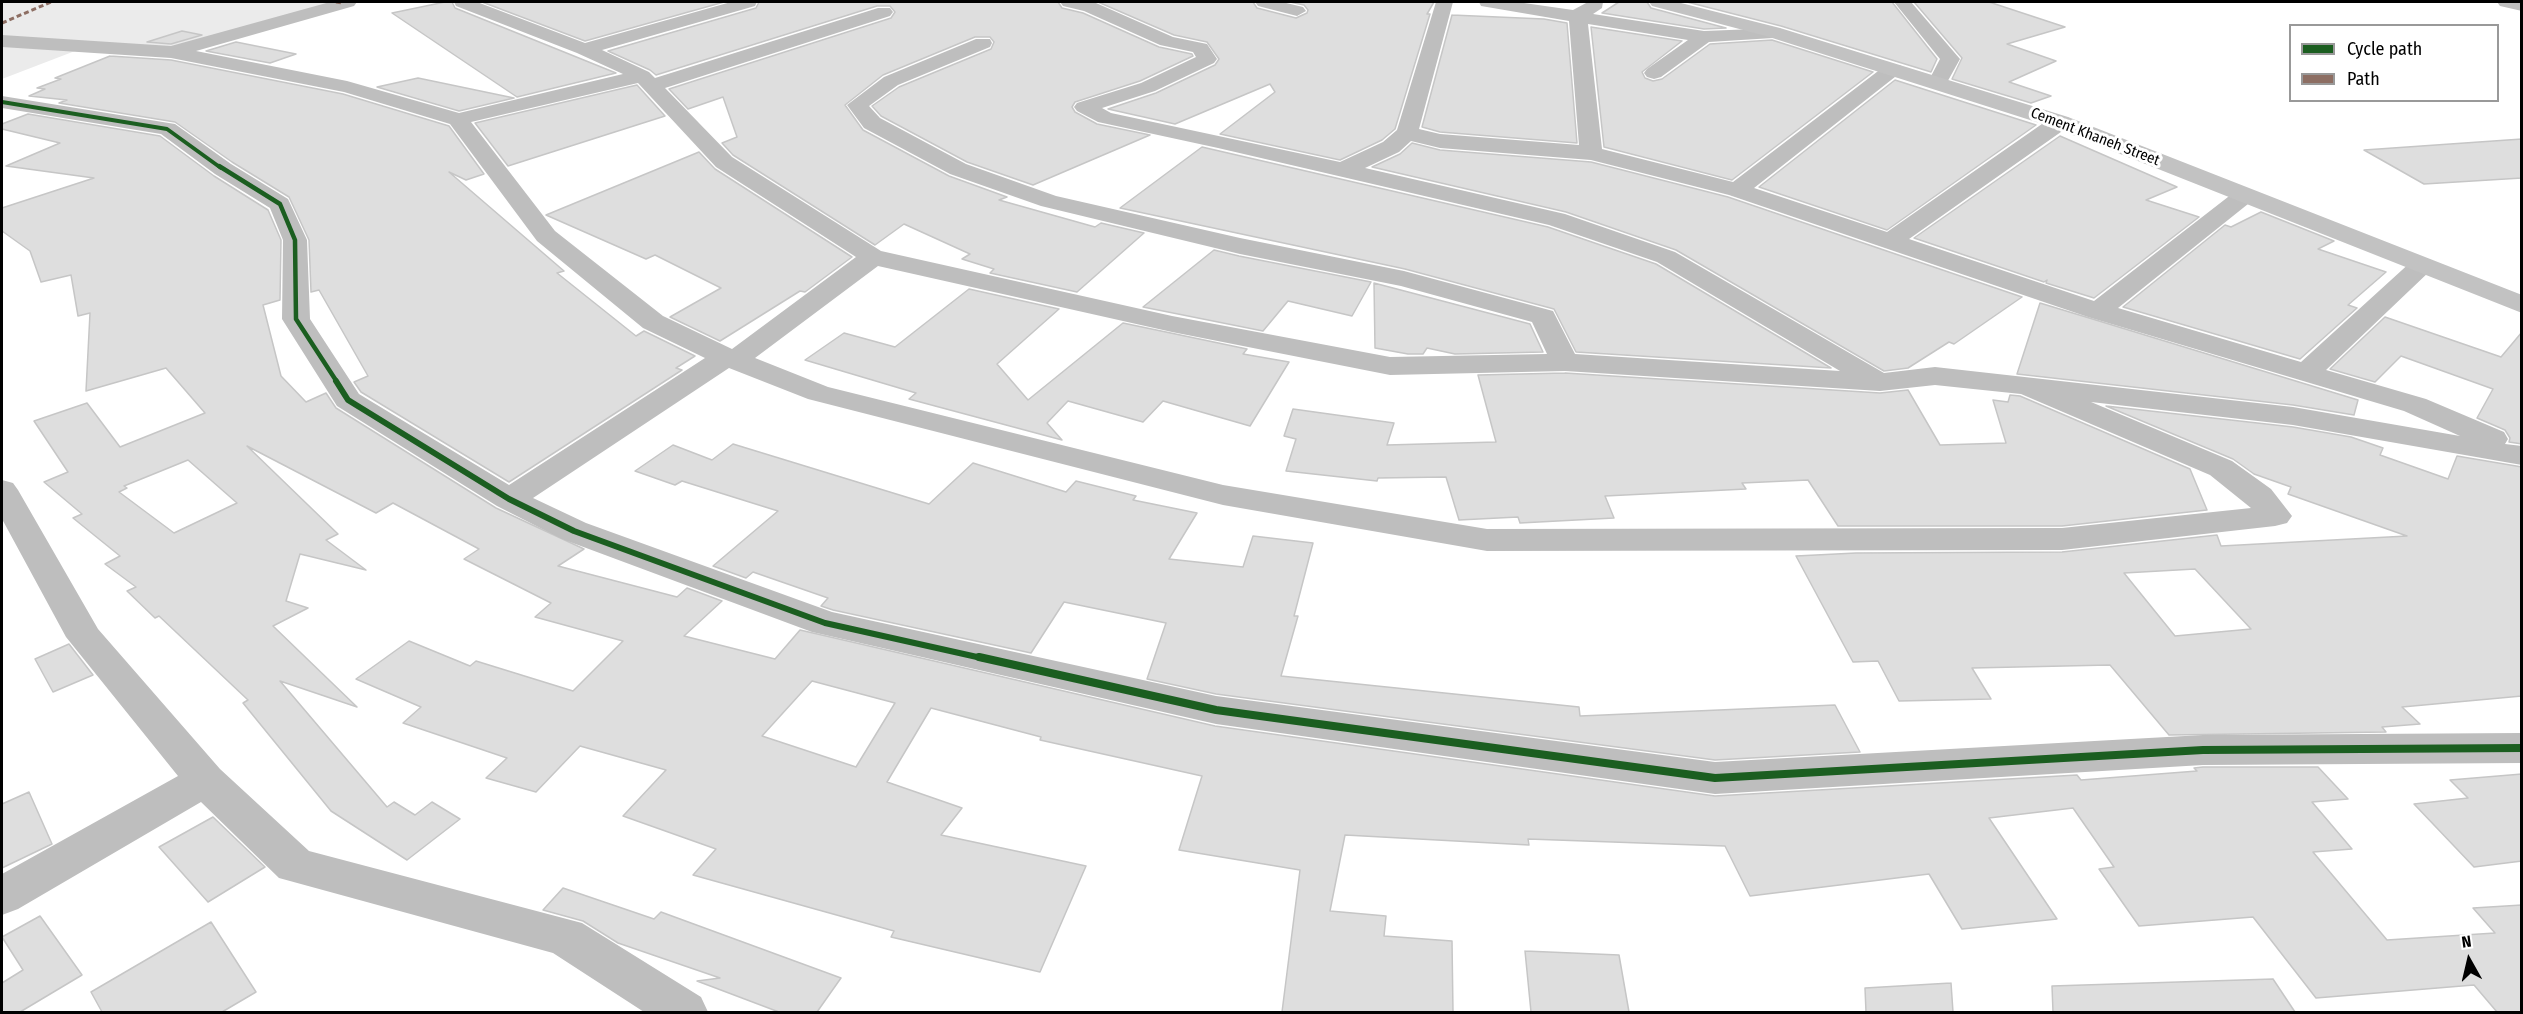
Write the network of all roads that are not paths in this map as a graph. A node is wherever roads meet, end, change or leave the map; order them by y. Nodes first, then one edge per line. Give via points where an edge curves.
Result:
1 (348, 2) edge
2 (462, 2) edge
3 (749, 2) edge
4 (1069, 2) edge
5 (1264, 2) edge
6 (1444, 2) edge
7 (1487, 2) edge
8 (1600, 2) edge
9 (1658, 2) edge
10 (1902, 2) edge
11 (2506, 2) edge
12 (2522, 6) edge
13 (1297, 11) dead end
14 (884, 12) dead end
15 (1578, 15) junction
16 (1773, 32) junction
17 (1704, 38) junction
18 (2, 41) edge
19 (983, 43) dead end
20 (584, 49) junction
21 (171, 52) junction
22 (1893, 69) junction
23 (1654, 73) dead end
24 (647, 81) junction
25 (1938, 82) junction
26 (2, 102) edge
27 (458, 118) junction
28 (2060, 122) junction
29 (1407, 133) junction
30 (1591, 153) junction
31 (1340, 171) junction
32 (1737, 190) junction
33 (2245, 195) junction
34 (1891, 242) junction
35 (873, 257) junction
36 (2422, 265) junction
37 (2522, 304) edge
38 (2098, 311) junction
39 (730, 358) junction
40 (1565, 362) junction
41 (2306, 374) junction
42 (1880, 382) junction
43 (2031, 388) junction
44 (2522, 454) edge
45 (2, 490) edge
46 (509, 499) junction
47 (2522, 748) edge
48 (205, 780) junction
49 (2, 896) edge
50 (684, 1012) edge

1 - 21 street
2 - 20 street
3 - 20 street
4 - 31 street via 1090,7 1167,41 1200,48 1207,59 1148,87 1084,107 1105,118
5 - 13 street
6 - 29 street
7 - 15 street
8 - 15 street
9 - 16 street, Cement Khaneh Street
10 - 25 street via 1950,60
11 - 12 street
14 - 24 street
15 - 17 street
15 - 30 street
16 - 17 street
16 - 22 street, Cement Khaneh Street
17 - 23 street
18 - 21 street
19 - 40 street via 891,81 857,105 872,123 958,169 1049,201 1404,279 1543,317
20 - 24 street
21 - 27 street via 347,87
22 - 25 street, Cement Khaneh Street
22 - 32 street
24 - 27 street
24 - 35 street via 724,162
25 - 28 street, Cement Khaneh Street
26 - 46 street via 167,129 280,204 295,240 296,320 348,400
27 - 39 street via 546,236 653,322
28 - 33 street, Cement Khaneh Street
28 - 34 street
29 - 30 street via 1440,141
29 - 31 street via 1391,147
30 - 32 street
31 - 42 street via 1556,219 1666,256
32 - 34 street
33 - 36 street, Cement Khaneh Street
33 - 38 street
34 - 38 street
35 - 39 street
35 - 40 street via 1172,324 1390,366
36 - 37 street, Cement Khaneh Street
36 - 41 street
38 - 41 street
39 - 43 street via 818,393 1223,495 1487,540 2062,539 2275,516 2259,496 2220,468
39 - 46 street
40 - 42 street
41 - 44 street via 2415,405
42 - 43 street via 1935,376
43 - 44 street via 2293,416
45 - 48 street via 84,637
46 - 47 street via 574,531 825,623 1216,710 1714,778 2203,750
48 - 49 street
48 - 50 street via 296,865 566,937

